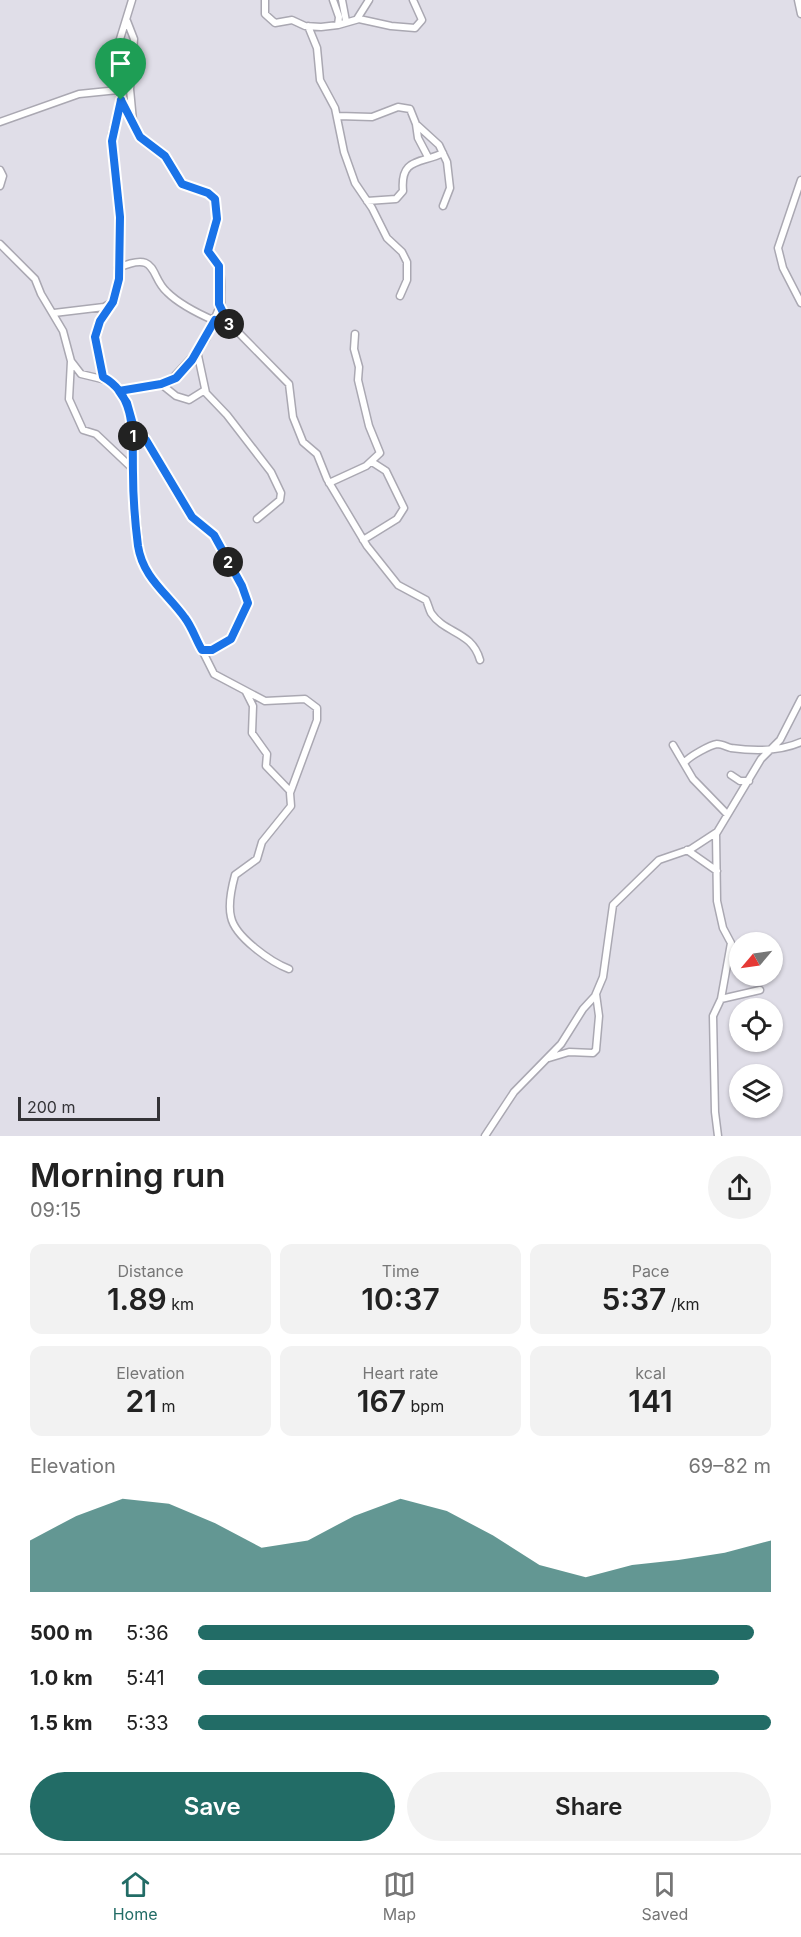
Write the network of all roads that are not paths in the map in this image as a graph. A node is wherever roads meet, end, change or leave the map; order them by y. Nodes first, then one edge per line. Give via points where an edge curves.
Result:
1 (132, 0) edge
2 (265, 0) edge
3 (333, 0) edge
4 (342, 0) edge
5 (369, 0) edge
6 (413, 0) edge
7 (798, 0) edge
8 (801, 14) edge
9 (357, 19) junction
10 (127, 21) junction
11 (346, 21) junction
12 (338, 25) junction
13 (308, 26) junction
14 (118, 90) junction
15 (121, 100) junction
16 (338, 116) junction
17 (0, 122) edge
18 (416, 124) junction
19 (134, 126) junction
20 (443, 153) junction
21 (428, 157) junction
22 (0, 170) edge
23 (801, 180) edge
24 (0, 186) edge
25 (367, 201) junction
26 (443, 206) dead end
27 (0, 244) edge
28 (118, 268) junction
29 (400, 296) dead end
30 (801, 303) edge
31 (110, 305) junction
32 (220, 306) junction
33 (54, 313) junction
34 (215, 320) junction
35 (230, 327) junction
36 (355, 333) dead end
37 (197, 351) junction
38 (71, 361) junction
39 (103, 377) junction
40 (161, 384) junction
41 (205, 390) junction
42 (119, 391) junction
43 (131, 423) junction
44 (372, 462) junction
45 (133, 470) junction
46 (329, 483) junction
47 (257, 519) dead end
48 (363, 540) junction
49 (202, 650) junction
50 (480, 660) dead end
51 (246, 692) junction
52 (801, 699) edge
53 (801, 742) edge
54 (674, 745) dead end
55 (771, 749) junction
56 (685, 762) junction
57 (731, 775) dead end
58 (749, 781) junction
59 (290, 791) junction
60 (727, 814) junction
61 (717, 832) junction
62 (687, 850) junction
63 (717, 871) junction
64 (289, 969) dead end
65 (760, 990) dead end
66 (596, 994) junction
67 (721, 999) junction
68 (548, 1058) junction
69 (485, 1136) edge
70 (718, 1136) edge

1 - 10 street
2 - 13 street via 265,14 273,23 292,20
3 - 12 street
4 - 11 street
5 - 9 street
6 - 9 street via 422,20 416,27
7 - 8 street
9 - 11 street
10 - 14 street via 116,52
10 - 19 street via 134,39 130,89
11 - 12 street
12 - 13 street
13 - 16 street via 316,48 320,80
14 - 15 street
14 - 17 street via 79,94
15 - 19 street
15 - 28 street via 112,141 120,217
16 - 18 street via 372,117 405,107
16 - 25 street via 348,166
18 - 20 street
18 - 21 street
19 - 32 street via 145,144 165,156 182,184 215,199 217,219 208,251 219,266
20 - 21 street
20 - 26 street via 450,181
21 - 25 street via 404,172 403,191 396,199
22 - 24 street
23 - 30 street via 778,248 783,268
25 - 29 street via 387,238 407,262
27 - 33 street via 28,268
28 - 31 street via 118,285
28 - 34 street via 149,265 166,292
31 - 33 street
31 - 39 street via 95,337
32 - 34 street
32 - 35 street
33 - 38 street
34 - 35 street
34 - 37 street
35 - 46 street via 289,384 295,422 303,442 317,454
36 - 44 street via 358,380 380,453
37 - 40 street via 176,378
37 - 41 street
38 - 39 street via 81,374
38 - 45 street via 69,399 83,430 94,433
39 - 42 street
40 - 41 street via 189,400
40 - 42 street
41 - 47 street via 271,472 279,488 280,500
42 - 43 street
43 - 45 street
43 - 49 street via 146,440 192,517 214,535 248,599 245,614 238,619 231,639 212,650
44 - 46 street
44 - 48 street via 386,471 404,508 397,519
45 - 49 street via 141,561 164,595 186,618
46 - 48 street
48 - 50 street via 393,580 426,600 433,616 466,637
49 - 51 street via 215,676
51 - 59 street via 253,706 252,733 267,754 266,766
51 - 59 street via 266,701 305,699 317,708 317,720
52 - 55 street via 780,740
53 - 55 street
54 - 56 street
55 - 56 street via 717,744
55 - 58 street
56 - 60 street via 693,779
57 - 58 street
58 - 60 street
59 - 64 street via 290,807 262,842 257,859 235,875 230,909 233,924 241,933 269,960
60 - 61 street
61 - 62 street
61 - 63 street
62 - 63 street
62 - 66 street via 659,860 613,904 605,971
63 - 67 street via 717,901 731,943
65 - 67 street
66 - 68 street
66 - 68 street via 596,1050
67 - 70 street via 713,1016
68 - 69 street via 514,1092

